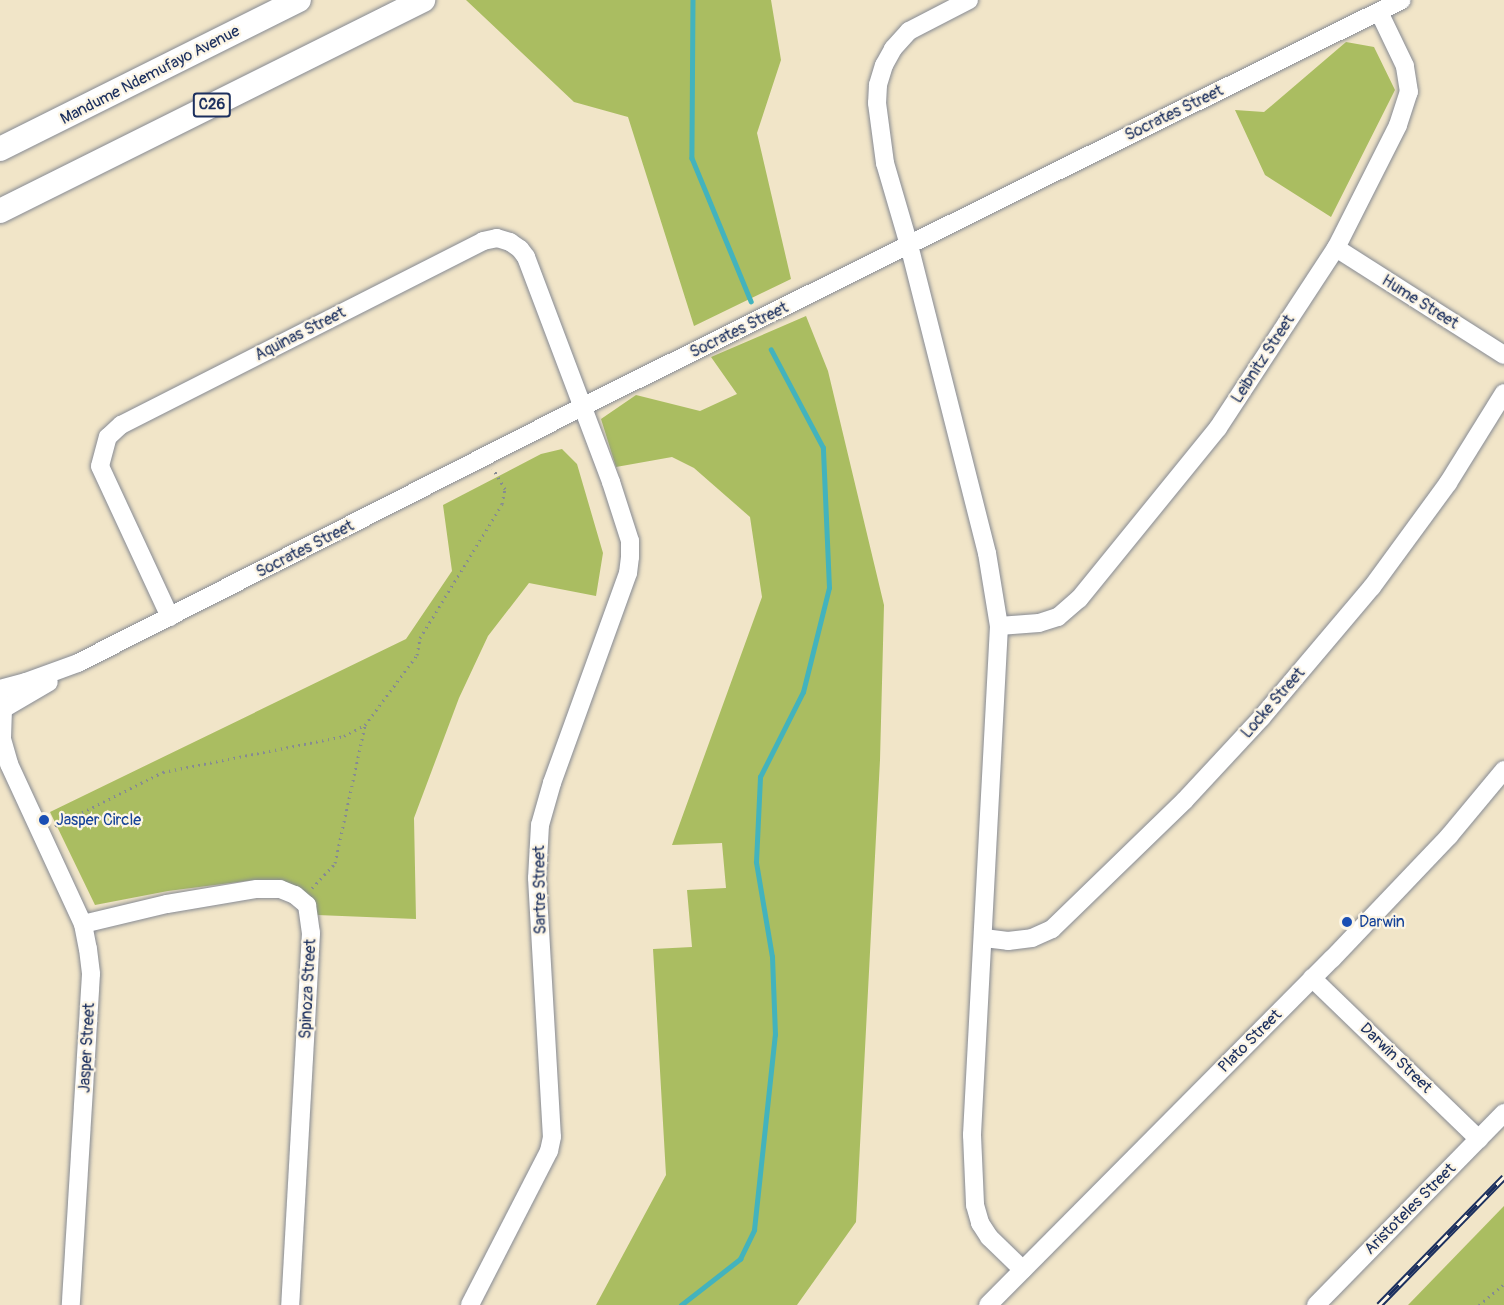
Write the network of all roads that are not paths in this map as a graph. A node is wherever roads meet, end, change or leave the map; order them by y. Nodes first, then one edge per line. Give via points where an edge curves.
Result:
1 (299, 0) edge
2 (423, 0) edge
3 (969, 0) edge
4 (1402, 0) edge
5 (1379, 12) junction
6 (0, 149) edge
7 (0, 211) edge
8 (909, 245) junction
9 (1336, 248) junction
10 (1504, 355) edge
11 (1504, 393) edge
12 (582, 407) junction
13 (170, 617) junction
14 (999, 626) junction
15 (78, 663) junction
16 (0, 689) edge
17 (1, 715) edge
18 (0, 768) edge
19 (1504, 770) edge
20 (26, 804) junction
21 (83, 924) junction
22 (984, 938) junction
23 (1312, 978) junction
24 (1504, 1113) edge
25 (1479, 1138) junction
26 (1023, 1270) junction
27 (71, 1305) edge
28 (290, 1305) edge
29 (470, 1305) edge
30 (988, 1305) edge
31 (1316, 1305) edge

1 - 6 main road, Mandume Ndemufayo Avenue
2 - 7 main road, C26
3 - 8 street via 909,31 893,49 878,85 885,163
4 - 5 street, Socrates Street
5 - 8 street, Socrates Street
5 - 9 street, Leibnitz Street via 1405,66 1408,92 1398,125
8 - 12 street, Socrates Street
8 - 14 street via 987,553
9 - 10 street, Hume Street
9 - 14 street, Leibnitz Street via 1218,428 1079,599 1058,617 1039,623
11 - 22 street, Locke Street via 1448,483 1372,587 1262,717 1185,800 1052,929 1032,939
12 - 13 street, Socrates Street
12 - 13 street, Aquinas Street via 526,257 510,242 497,238 483,241 121,425 108,437 100,466
12 - 29 street, Sartre Street via 630,541 630,557 628,573 540,825 537,878 552,1137 549,1151
13 - 15 street, Socrates Street
14 - 22 street
15 - 16 street, Socrates Street
15 - 17 street, Socrates Street
17 - 20 street, Jasper Street via 9,764
18 - 20 street, Jasper Street
19 - 23 street, Plato Street via 1449,836
20 - 21 street, Jasper Street
21 - 27 street, Jasper Street via 91,974
21 - 28 street, Spinoza Street via 167,904 257,889 280,889 307,905 311,933
22 - 26 street via 972,1136 975,1205 989,1237
23 - 25 street, Darwin Street
23 - 26 street, Plato Street
24 - 25 street, Aristoteles Street
25 - 31 street, Aristoteles Street
26 - 30 street, Plato Street

